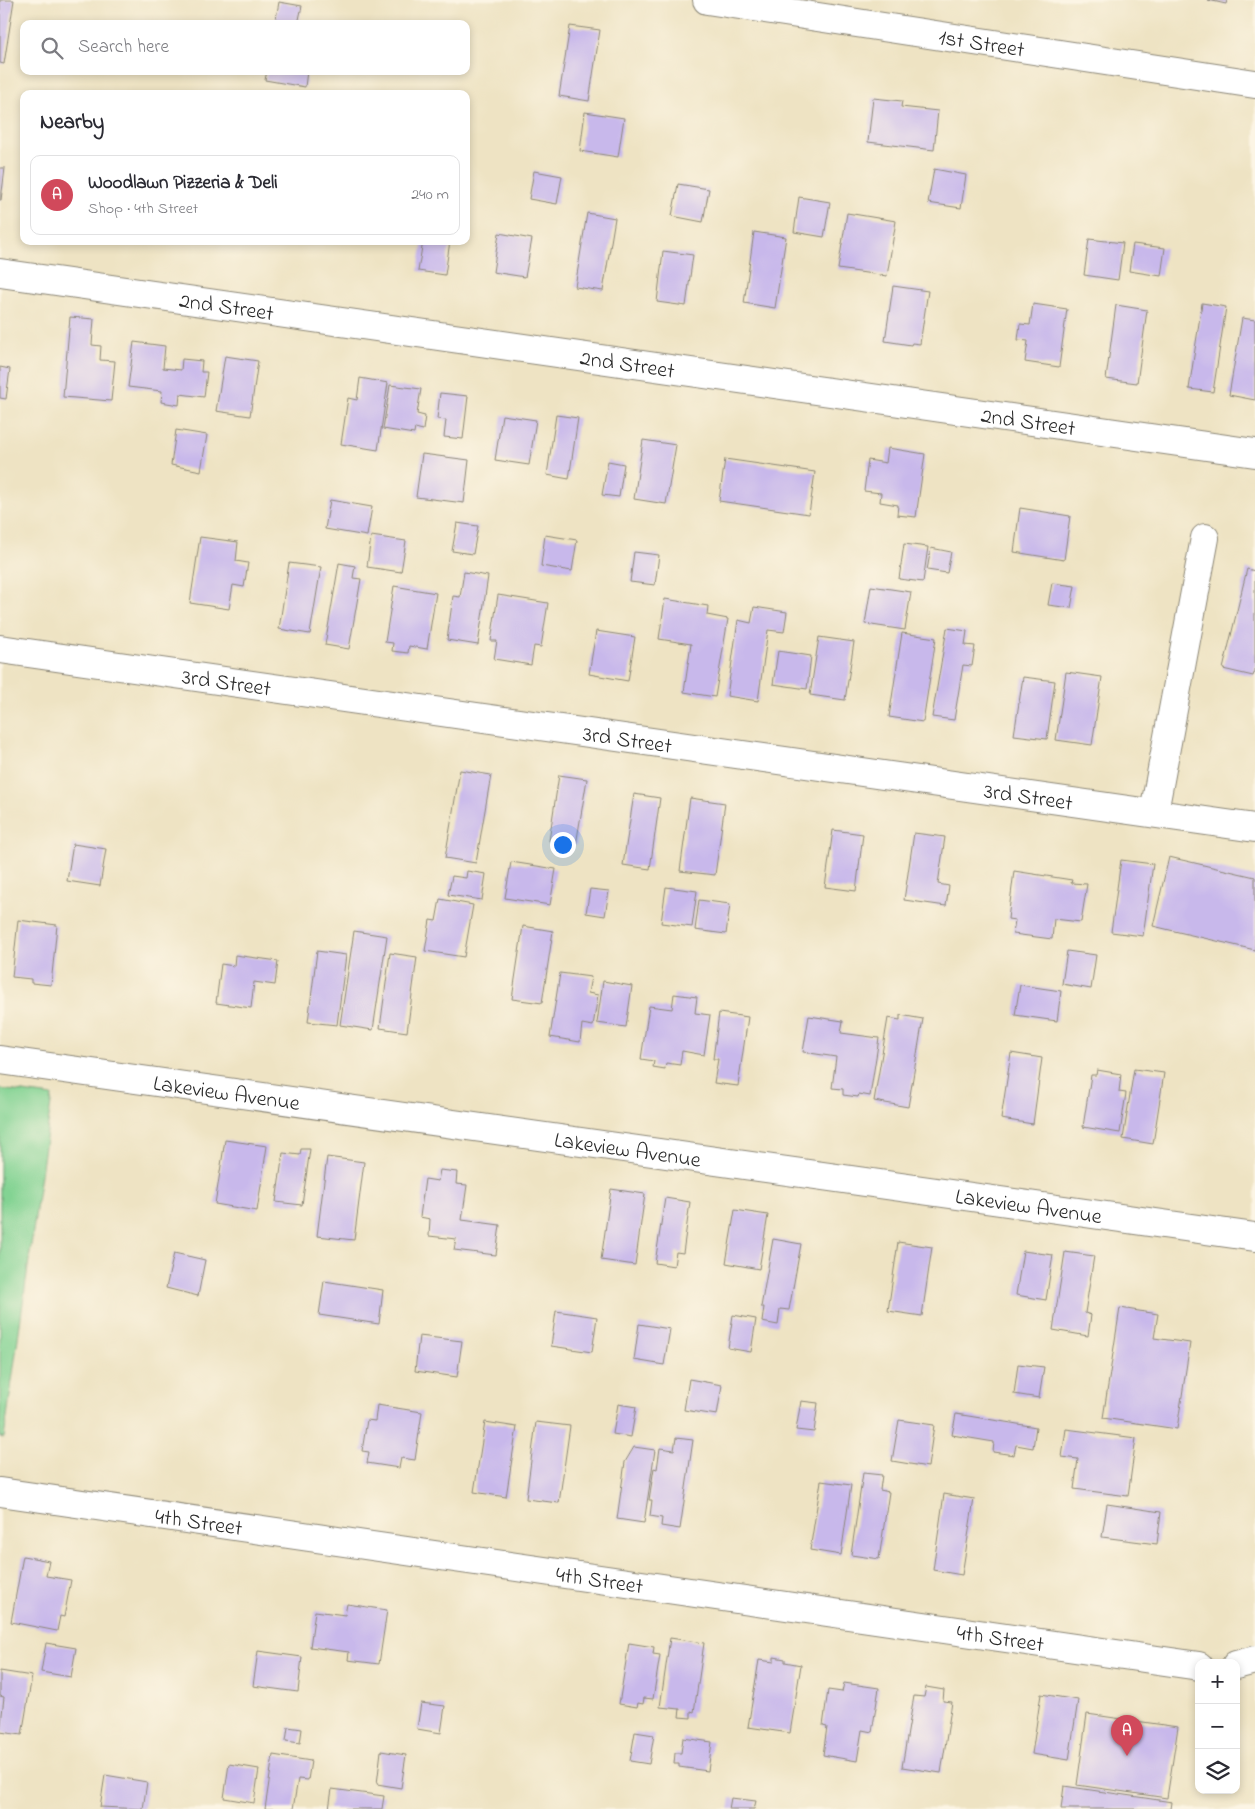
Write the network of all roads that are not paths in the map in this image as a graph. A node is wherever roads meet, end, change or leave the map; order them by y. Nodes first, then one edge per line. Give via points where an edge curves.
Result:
1 (707, 0) edge
2 (1255, 84) edge
3 (0, 273) edge
4 (1255, 452) edge
5 (1204, 538) dead end
6 (0, 649) edge
7 (1154, 812) junction
8 (1255, 828) edge
9 (0, 1060) edge
10 (1255, 1237) edge
11 (0, 1492) edge
12 (1255, 1660) edge
13 (1240, 1663) edge
14 (1195, 1665) edge

1 - 2 street, 1st Street
3 - 4 street, 2nd Street
5 - 7 street
6 - 7 street, 3rd Street
7 - 8 street, 3rd Street
9 - 10 street, Lakeview Avenue
11 - 14 street, 4th Street
12 - 13 street

